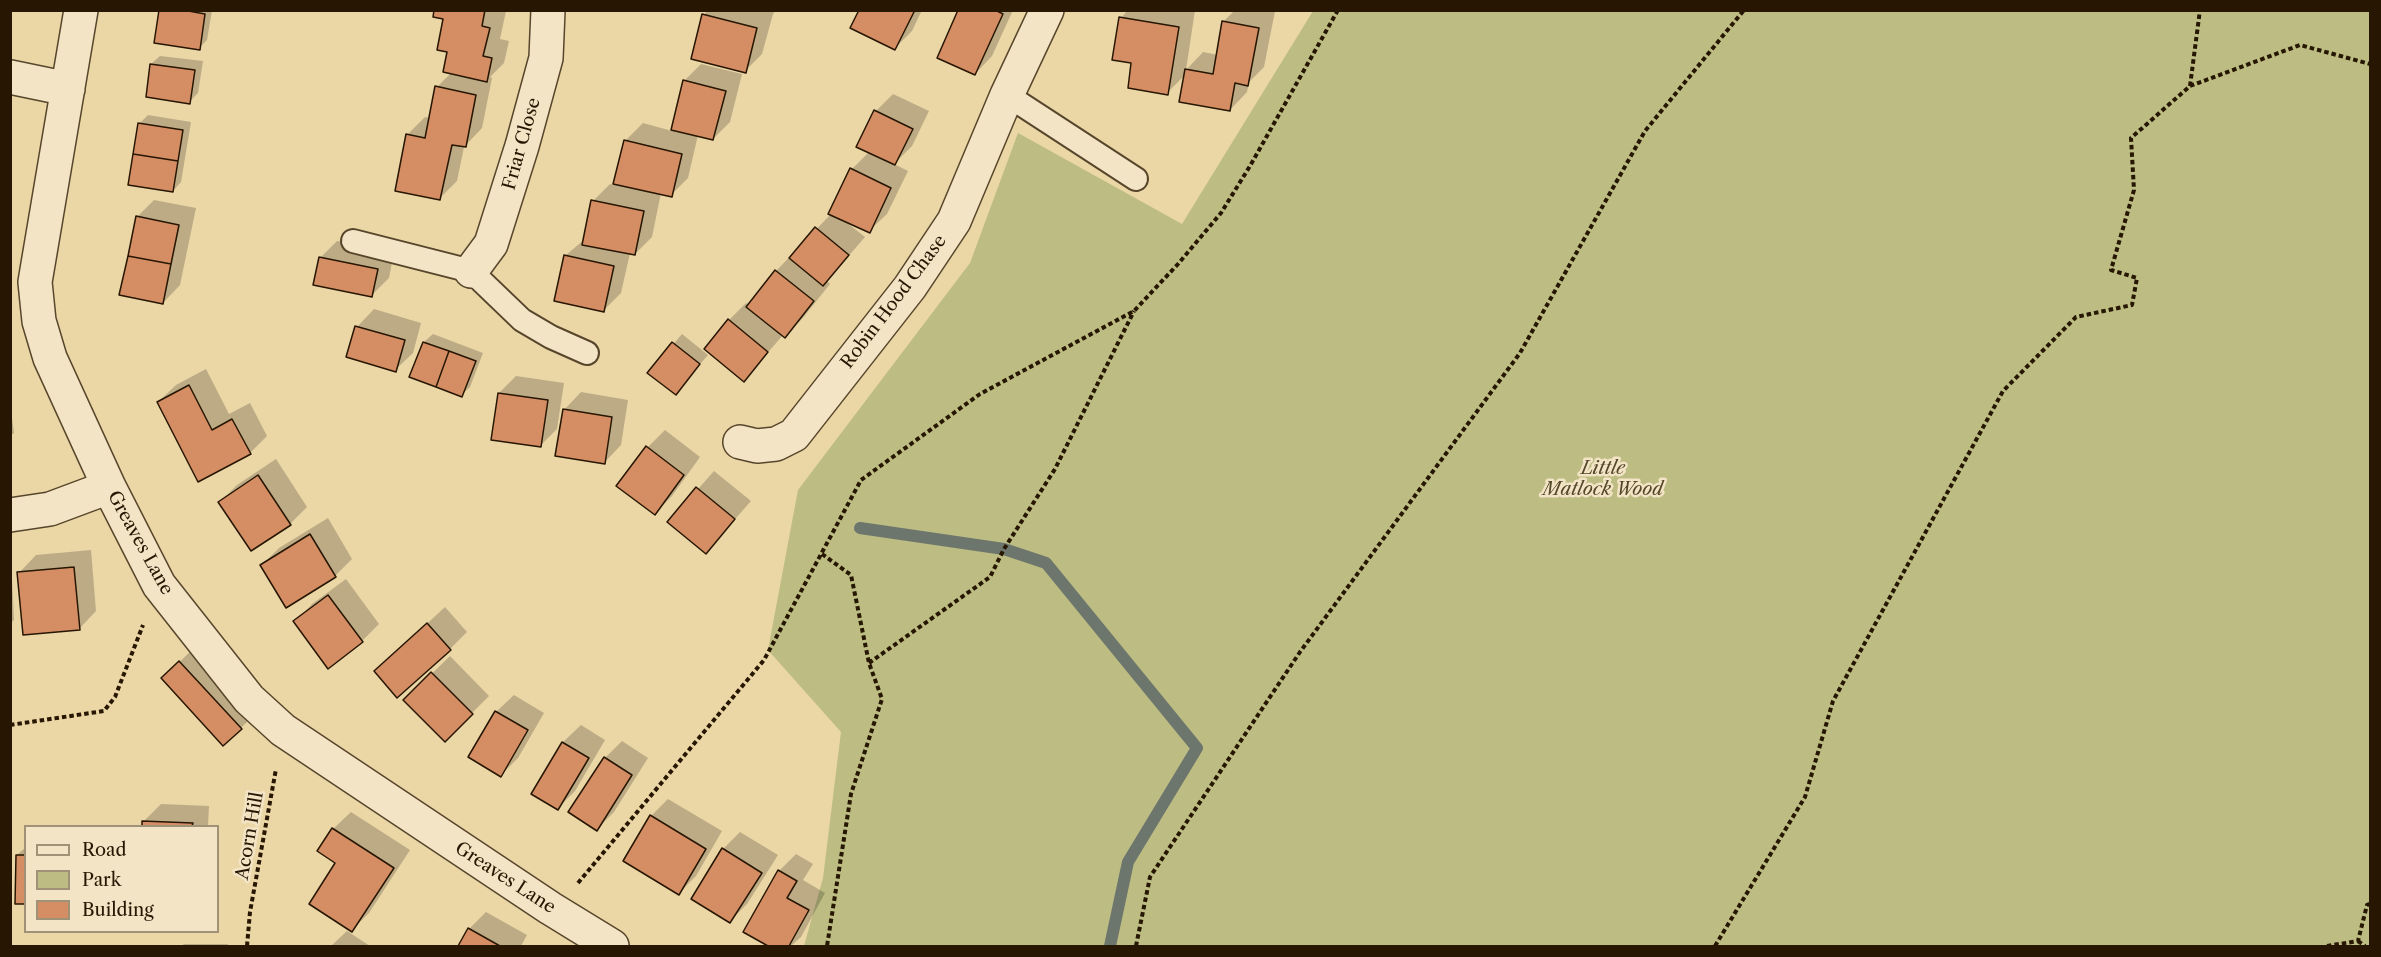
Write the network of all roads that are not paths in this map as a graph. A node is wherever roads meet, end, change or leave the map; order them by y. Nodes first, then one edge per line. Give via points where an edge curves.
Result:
1 (81, 10) edge
2 (548, 10) edge
3 (1047, 10) edge
4 (10, 76) edge
5 (68, 89) junction
6 (1007, 95) junction
7 (1136, 178) dead end
8 (353, 240) dead end
9 (471, 271) junction
10 (587, 353) dead end
11 (740, 442) dead end
12 (109, 488) junction
13 (10, 515) edge
14 (612, 946) edge

1 - 5 street, Greaves Lane
2 - 9 street, Friar Close via 546,58 522,146 491,244
3 - 6 street, Robin Hood Chase
4 - 5 street
5 - 12 street, Greaves Lane via 36,282 39,321 50,358
6 - 7 lane
6 - 11 street, Robin Hood Chase via 954,221 910,287 794,435 776,444 757,446
8 - 9 lane
9 - 10 lane via 522,320
12 - 13 street via 50,509
12 - 14 street, Greaves Lane via 159,585 249,699 283,730

